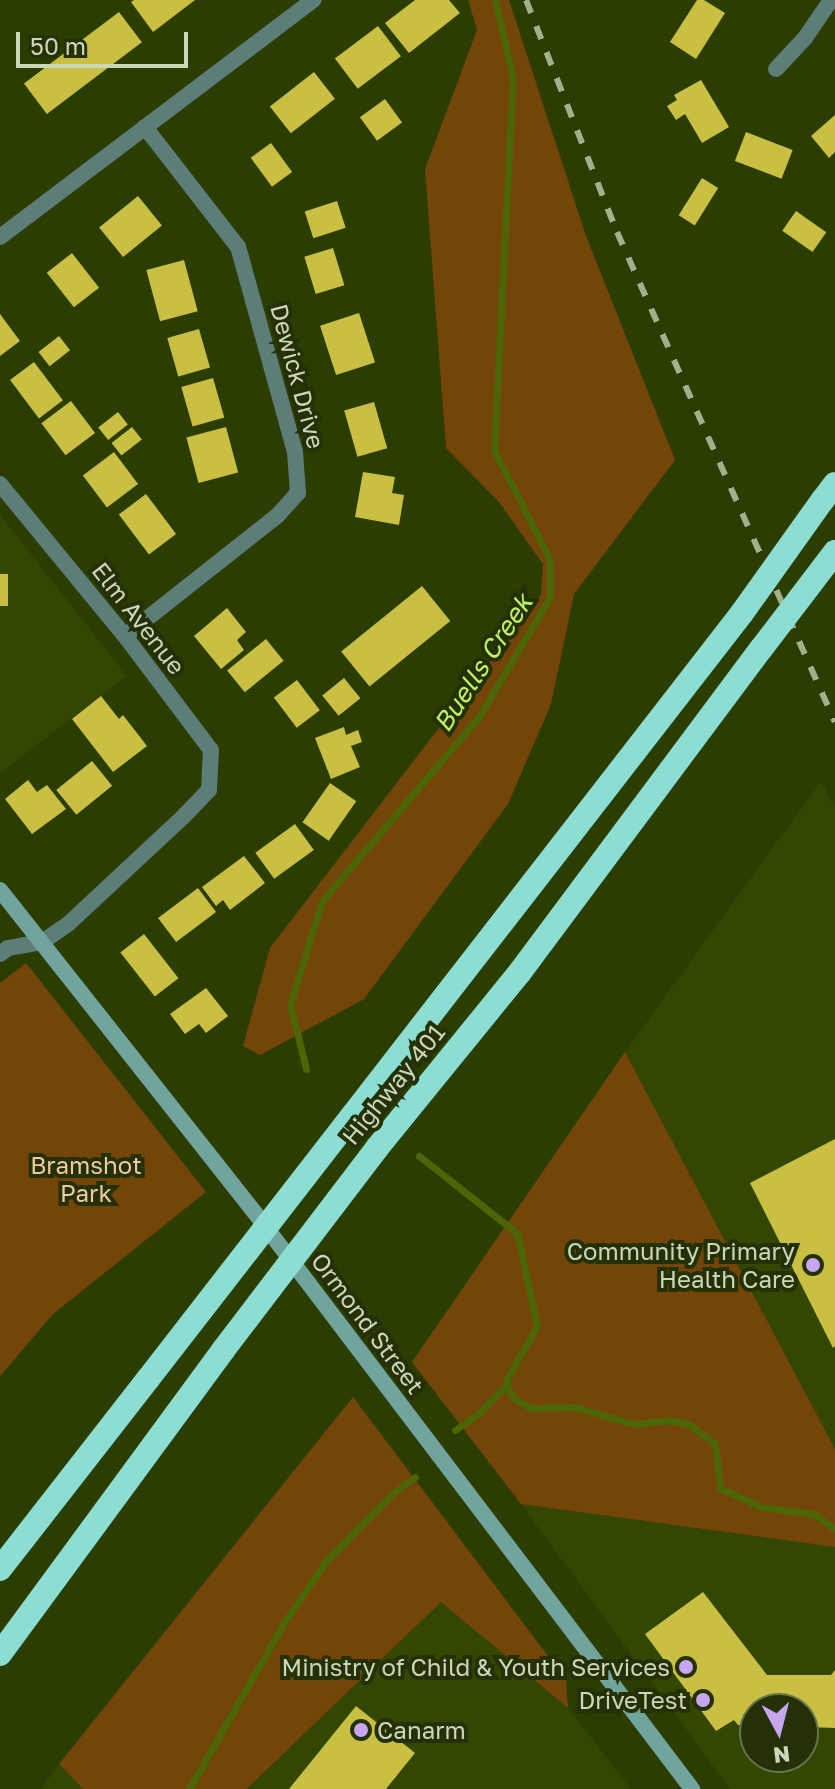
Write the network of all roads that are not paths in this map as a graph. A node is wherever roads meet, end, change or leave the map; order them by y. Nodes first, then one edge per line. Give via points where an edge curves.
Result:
1 (313, 0) edge
2 (831, 0) edge
3 (776, 69) dead end
4 (145, 127) junction
5 (0, 237) edge
6 (0, 484) edge
7 (828, 492) edge
8 (835, 552) edge
9 (125, 636) junction
10 (0, 890) edge
11 (42, 942) junction
12 (0, 954) edge
13 (0, 1569) edge
14 (0, 1654) edge
15 (692, 1789) edge

1 - 4 street
2 - 3 street
4 - 5 street
4 - 9 street, Dewick Drive via 238,247 295,452 298,493
6 - 9 street, Elm Avenue
7 - 13 highway, Highway 401, bridge via 742,613
8 - 14 highway, Highway 401, bridge via 520,972 224,1349
9 - 11 street, Elm Avenue via 211,750 208,793
10 - 11 street, Ormond Street
11 - 12 street
11 - 15 street, Ormond Street via 262,1222

